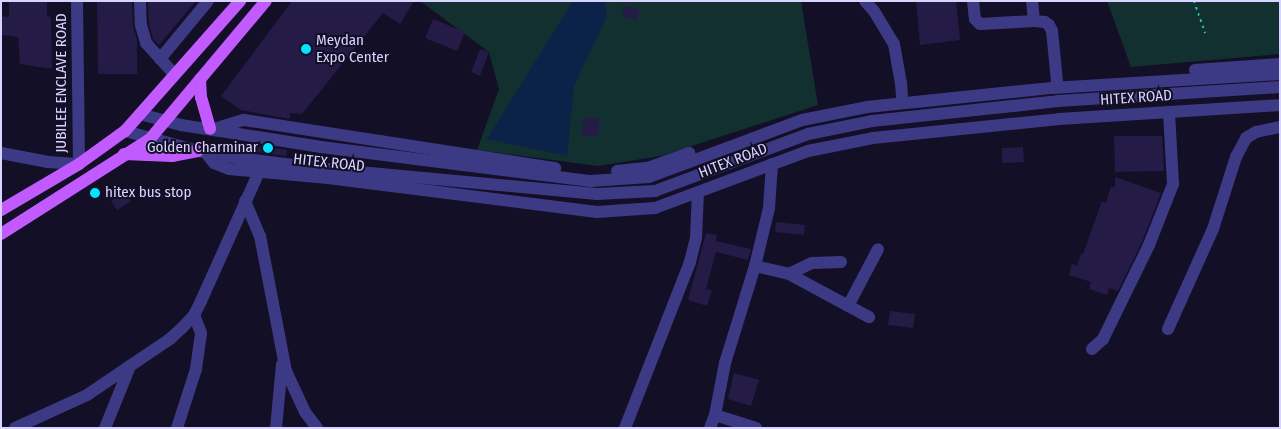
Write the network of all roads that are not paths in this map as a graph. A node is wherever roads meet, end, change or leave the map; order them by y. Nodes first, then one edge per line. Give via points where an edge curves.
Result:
1 (77, 1) edge
2 (140, 1) edge
3 (208, 1) edge
4 (240, 1) edge
5 (865, 1) edge
6 (973, 1) edge
7 (1032, 1) edge
8 (262, 2) edge
9 (1034, 21) junction
10 (160, 59) junction
11 (1280, 64) edge
12 (174, 74) junction
13 (1280, 74) edge
14 (200, 79) junction
15 (1057, 81) junction
16 (1280, 87) edge
17 (902, 96) junction
18 (1279, 106) edge
19 (1169, 112) junction
20 (140, 114) junction
21 (164, 121) junction
22 (1280, 127) edge
23 (211, 129) junction
24 (125, 131) junction
25 (150, 139) junction
26 (202, 152) junction
27 (1, 153) edge
28 (124, 154) junction
29 (78, 164) junction
30 (772, 164) junction
31 (259, 172) junction
32 (698, 192) junction
33 (245, 201) junction
34 (1, 210) edge
35 (1, 234) edge
36 (878, 249) dead end
37 (841, 262) dead end
38 (755, 266) junction
39 (788, 274) junction
40 (848, 306) junction
41 (194, 316) junction
42 (869, 317) dead end
43 (1168, 329) dead end
44 (1092, 349) dead end
45 (282, 359) junction
46 (130, 366) junction
47 (715, 415) junction
48 (15, 428) edge
49 (105, 428) edge
50 (177, 428) edge
51 (276, 428) edge
52 (317, 428) edge
53 (624, 428) edge
54 (710, 428) edge
55 (756, 428) edge

1 - 29 street, JUBILEE ENCLAVE ROAD
2 - 10 street via 146,43
3 - 10 street
4 - 12 main road
5 - 17 street via 894,44
6 - 9 street via 975,19 980,24
7 - 9 street
8 - 14 main road
9 - 15 street via 1045,22 1052,31
10 - 12 street
11 - 15 street, HITEX ROAD
12 - 20 main road
13 - 23 street, HITEX ROAD via 1052,88 867,107 802,120 649,177 600,180 321,147
14 - 21 main road
14 - 23 main road via 201,97
15 - 17 street, HITEX ROAD
16 - 26 street, HITEX ROAD via 1058,101 872,121 808,134 655,191 597,194 327,169
17 - 23 street, HITEX ROAD via 794,116 648,168 591,174 244,120
18 - 19 street, HITEX ROAD
19 - 30 street, HITEX ROAD via 896,135 808,151
19 - 44 street via 1174,184 1149,246 1103,339
20 - 21 street, HITEX ROAD
20 - 24 main road
21 - 23 street, HITEX ROAD
21 - 25 main road
22 - 43 street via 1256,132 1246,138 1236,157 1213,229
24 - 25 street, HITEX ROAD
24 - 29 main road
25 - 26 street, HITEX ROAD
25 - 28 main road
26 - 28 main road via 172,156
26 - 31 street, HITEX ROAD via 214,163 229,169
27 - 29 street
28 - 35 main road
29 - 34 main road
30 - 32 street, HITEX ROAD
30 - 38 street via 769,208
31 - 32 street, HITEX ROAD via 597,212 655,208
31 - 33 street
32 - 53 street via 696,238 690,262
33 - 41 street
33 - 45 street via 260,236
36 - 40 street
37 - 39 street via 812,263
38 - 39 street
38 - 47 street via 725,363
39 - 40 street
40 - 42 street
41 - 46 street via 170,339
41 - 50 street via 201,333 196,368
45 - 51 street
45 - 52 street via 305,412
46 - 48 street via 87,394
46 - 49 street
47 - 54 street
47 - 55 street

